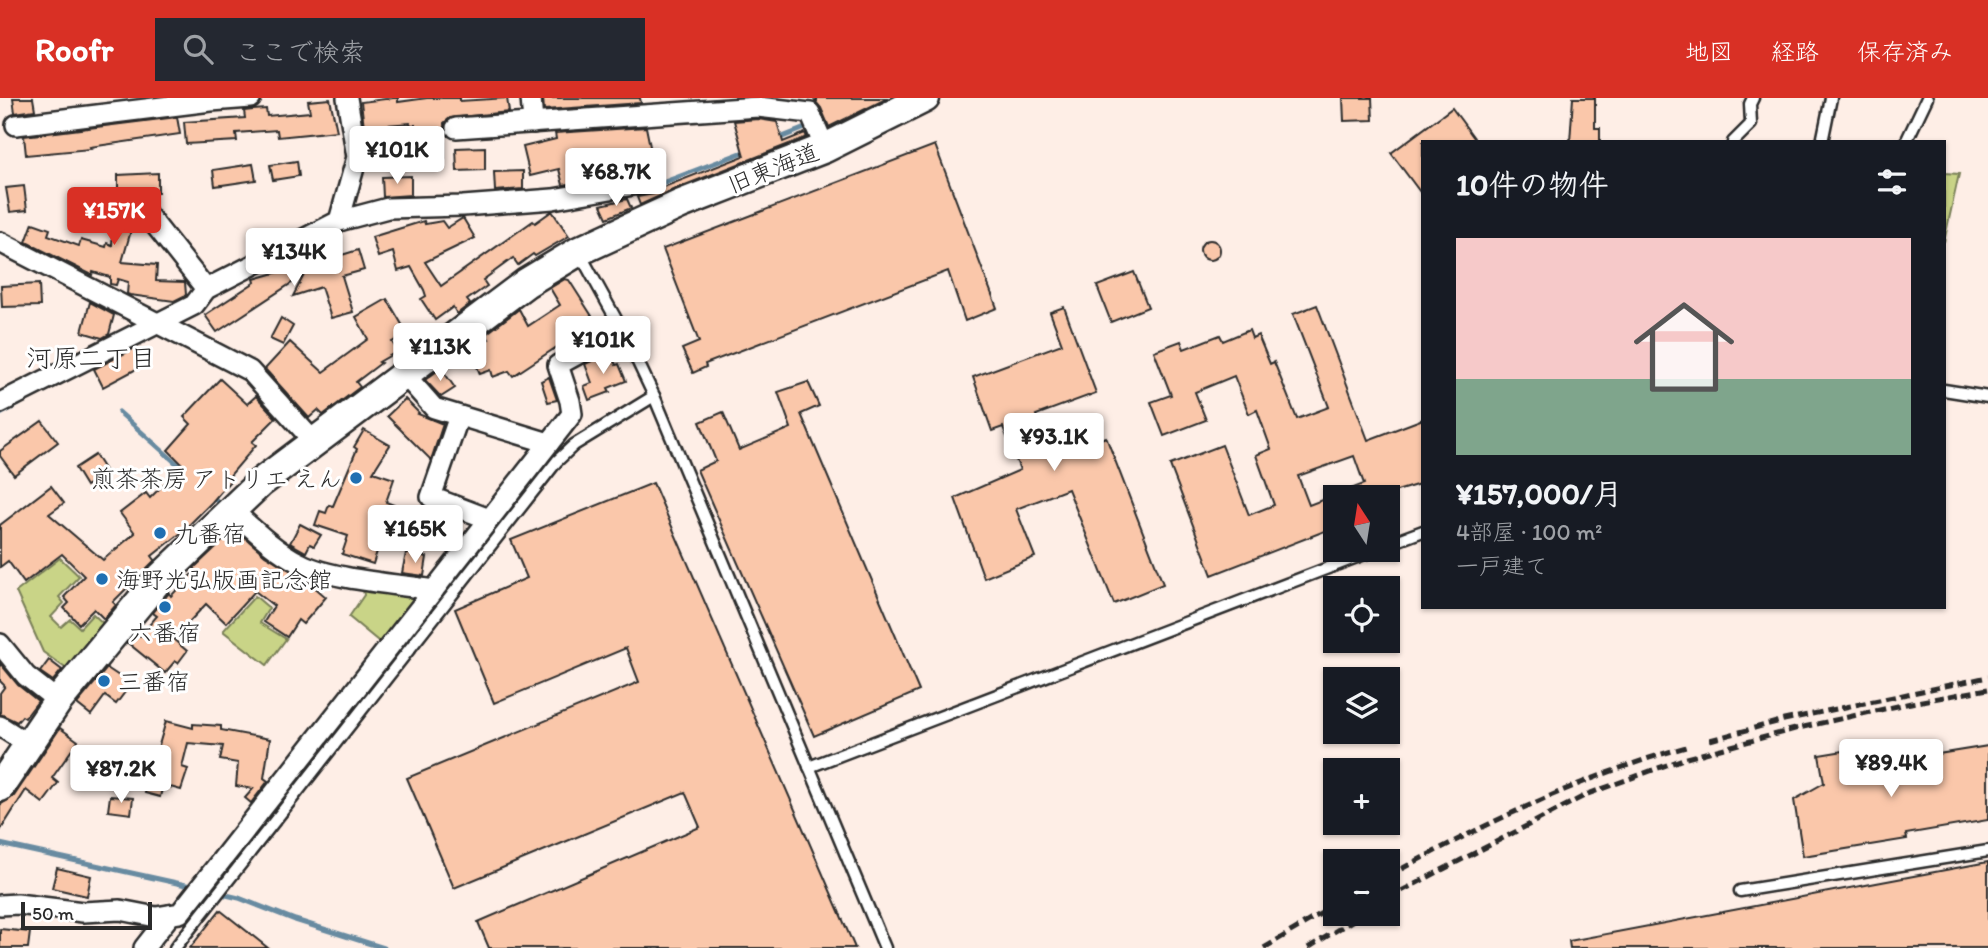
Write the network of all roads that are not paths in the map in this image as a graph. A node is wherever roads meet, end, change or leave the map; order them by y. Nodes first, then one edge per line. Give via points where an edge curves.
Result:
1 (251, 98) edge
2 (347, 98) edge
3 (531, 98) edge
4 (925, 98) edge
5 (1753, 98) edge
6 (1831, 98) edge
7 (1927, 98) edge
8 (533, 122) junction
9 (16, 125) dead end
10 (456, 128) dead end
11 (1734, 140) edge
12 (1822, 140) edge
13 (1907, 140) edge
14 (825, 148) junction
15 (651, 182) dead end
16 (149, 218) dead end
17 (339, 221) junction
18 (0, 242) edge
19 (579, 251) junction
20 (206, 289) junction
21 (157, 322) junction
22 (622, 330) junction
23 (405, 375) junction
24 (1946, 390) edge
25 (654, 396) junction
26 (1988, 397) edge
27 (0, 403) edge
28 (460, 415) junction
29 (315, 443) junction
30 (549, 443) junction
31 (231, 509) junction
32 (489, 519) junction
33 (1421, 532) edge
34 (1400, 540) edge
35 (1344, 562) edge
36 (434, 590) junction
37 (0, 644) edge
38 (58, 701) junction
39 (0, 726) edge
40 (28, 744) junction
41 (808, 767) junction
42 (0, 787) edge
43 (1988, 851) edge
44 (1740, 891) dead end
45 (0, 905) edge
46 (170, 915) junction
47 (144, 948) edge
48 (175, 948) edge
49 (885, 948) edge

1 - 9 street
2 - 17 street via 357,157
3 - 8 street
4 - 14 street, 旧東海道
5 - 11 lane via 1751,124
6 - 12 lane
7 - 13 lane
8 - 10 street
8 - 14 street via 758,107 810,113
14 - 19 street, 旧東海道 via 681,204
15 - 17 street via 553,199 388,208
16 - 20 street
17 - 20 street
18 - 21 street
19 - 22 lane
19 - 23 street, 旧東海道 via 526,283
20 - 21 street via 194,305
21 - 27 street
21 - 29 street via 250,371
22 - 25 lane
22 - 30 street via 558,365 572,414
23 - 28 street via 434,408
23 - 29 street, 旧東海道
24 - 26 lane
25 - 41 lane
25 - 48 lane via 574,445 558,461
28 - 30 street
28 - 32 street via 431,497
29 - 31 street, 旧東海道
30 - 32 street
31 - 36 street via 278,551 303,565
31 - 38 street, 旧東海道 via 159,579
32 - 36 street
33 - 34 lane
35 - 41 lane
36 - 46 street via 180,913
37 - 38 street via 26,676
38 - 40 street, 旧東海道
39 - 40 street
40 - 42 street, 旧東海道
41 - 49 lane
43 - 44 lane
45 - 46 street
46 - 47 street

